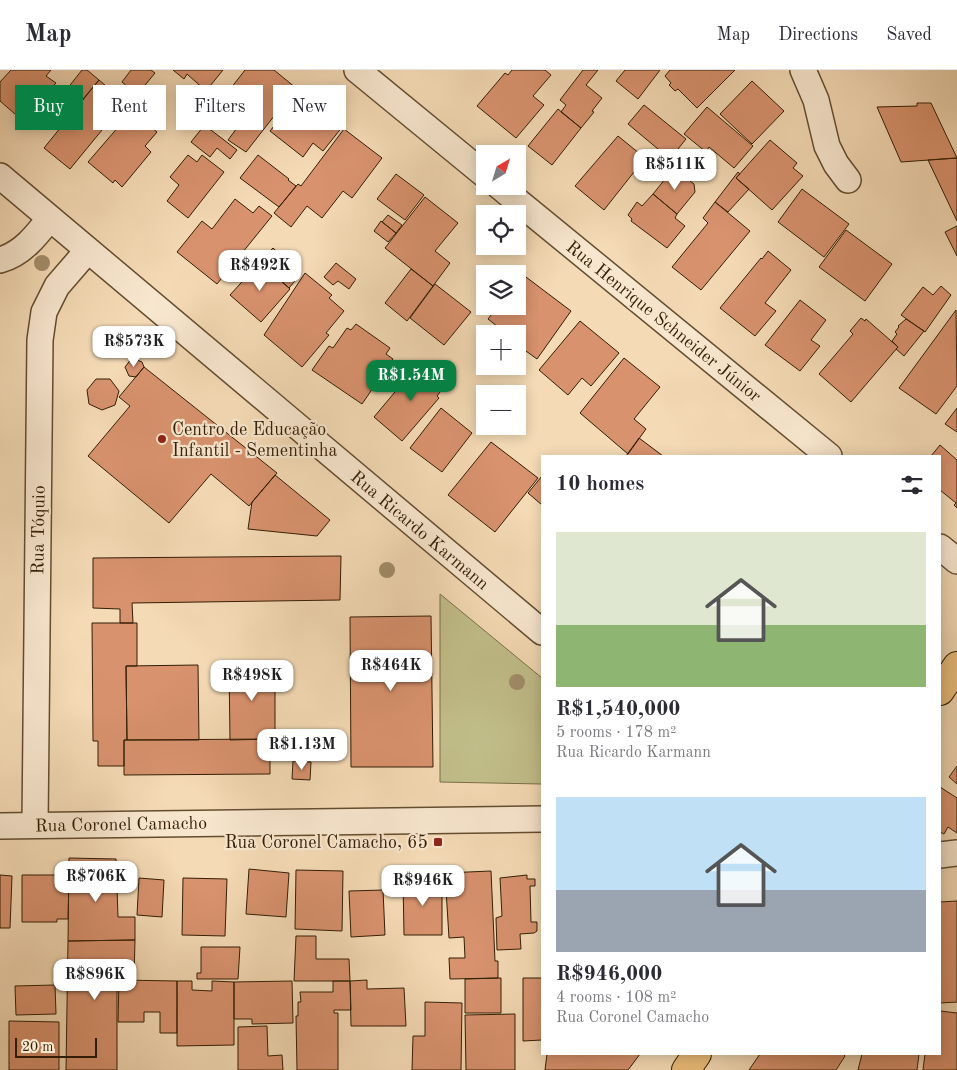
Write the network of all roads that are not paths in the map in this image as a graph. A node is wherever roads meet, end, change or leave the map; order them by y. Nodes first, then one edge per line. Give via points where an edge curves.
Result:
1 (357, 70) edge
2 (803, 70) edge
3 (476, 168) edge
4 (0, 176) edge
5 (848, 180) dead end
6 (510, 195) edge
7 (50, 218) junction
8 (88, 250) junction
9 (0, 260) edge
10 (828, 455) edge
11 (941, 548) edge
12 (957, 561) edge
13 (541, 631) edge
14 (957, 666) edge
15 (941, 690) edge
16 (541, 818) edge
17 (35, 825) junction
18 (0, 826) edge
19 (957, 853) edge
20 (941, 855) edge
21 (696, 1055) edge
22 (686, 1070) edge

1 - 3 street
2 - 5 street via 816,100 827,146
4 - 7 street, Rua Ricardo Karmann
6 - 10 street, Rua Henrique Schneider Júnior
7 - 8 street, Rua Ricardo Karmann
7 - 9 street via 32,241 11,257
8 - 13 street, Rua Ricardo Karmann
8 - 17 street, Rua Tóquio via 57,286 44,312 40,340
11 - 12 street
14 - 15 main road
16 - 17 street, Rua Coronel Camacho
17 - 18 street, Rua Coronel Camacho
19 - 20 street
21 - 22 main road

